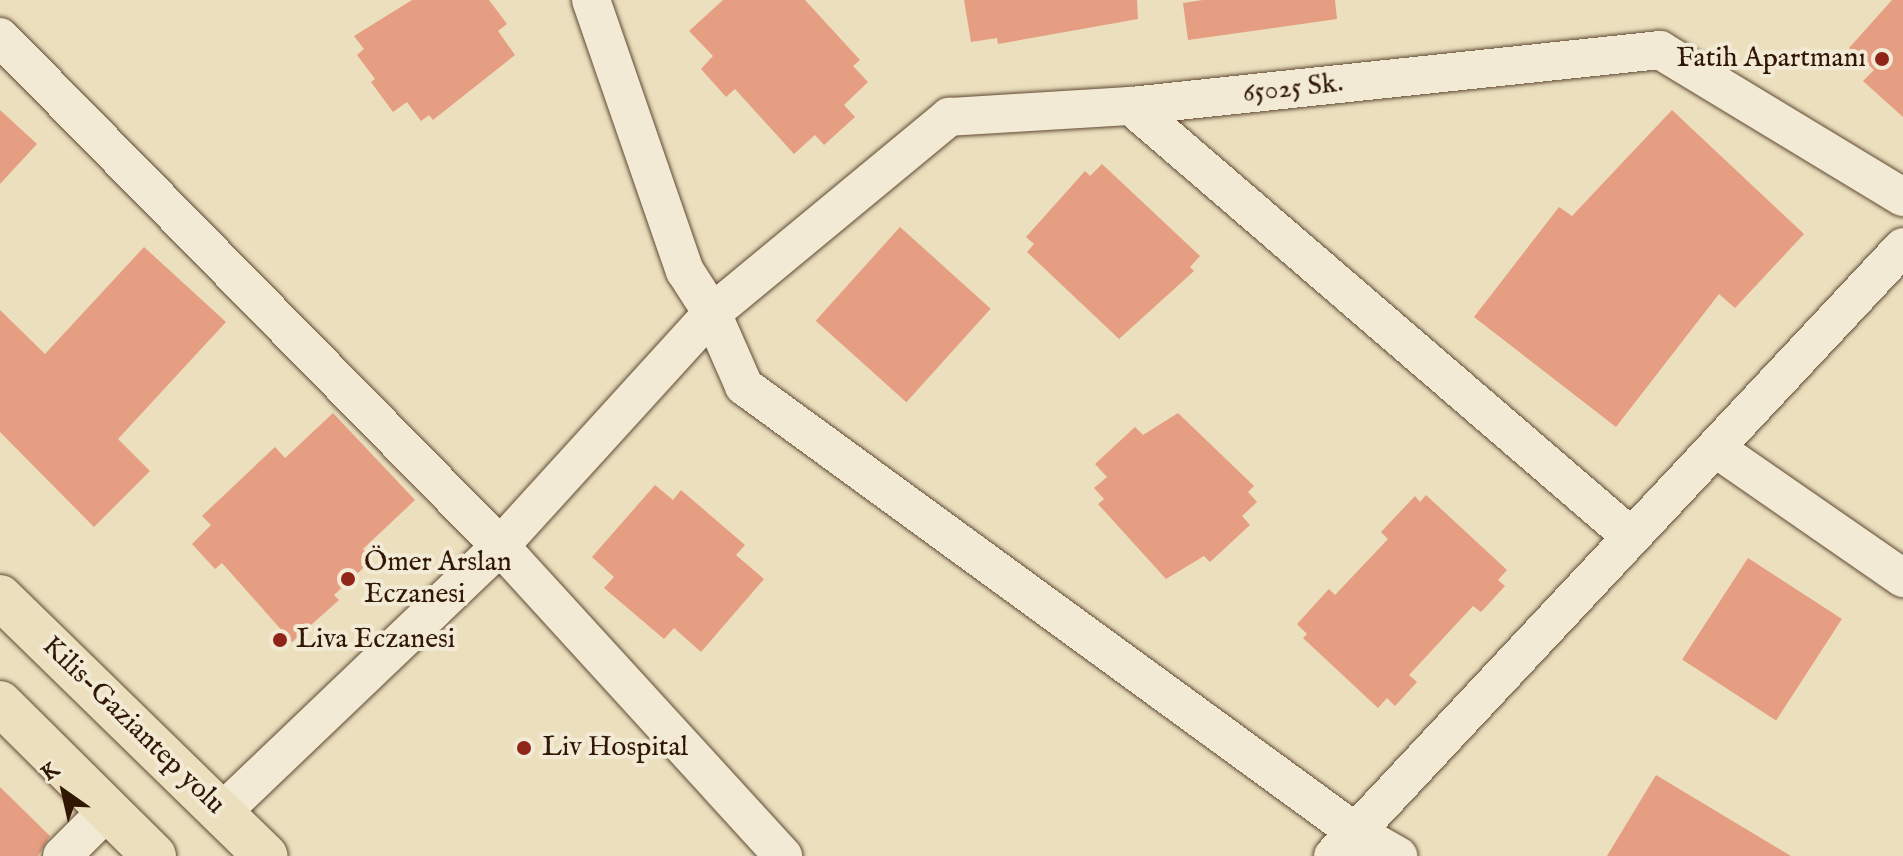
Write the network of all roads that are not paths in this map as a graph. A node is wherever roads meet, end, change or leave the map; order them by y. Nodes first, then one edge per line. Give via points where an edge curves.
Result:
1 (591, 0) edge
2 (0, 37) edge
3 (1131, 106) junction
4 (1903, 197) edge
5 (1903, 247) edge
6 (712, 313) junction
7 (1718, 450) junction
8 (1629, 535) junction
9 (500, 546) junction
10 (1903, 578) edge
11 (0, 597) edge
12 (0, 703) edge
13 (108, 810) junction
14 (221, 813) junction
15 (1343, 844) edge
16 (62, 856) edge
17 (154, 856) edge
18 (265, 856) edge
19 (783, 856) edge
20 (1398, 856) edge

1 - 6 street via 685,271
2 - 9 street
3 - 4 street, 65025 Sk. via 1660,50
3 - 6 street, 65025 Sk. via 949,117
3 - 8 street
5 - 7 street
6 - 9 street, 65025 Sk.
6 - 15 street via 744,386
7 - 8 street
7 - 10 street
8 - 15 street
9 - 14 street, 65025 Sk.
9 - 19 street
11 - 14 highway, Kilis-Gaziantep yolu
12 - 13 highway
13 - 16 street
13 - 17 highway
14 - 18 highway, Kilis-Gaziantep yolu
15 - 20 street

